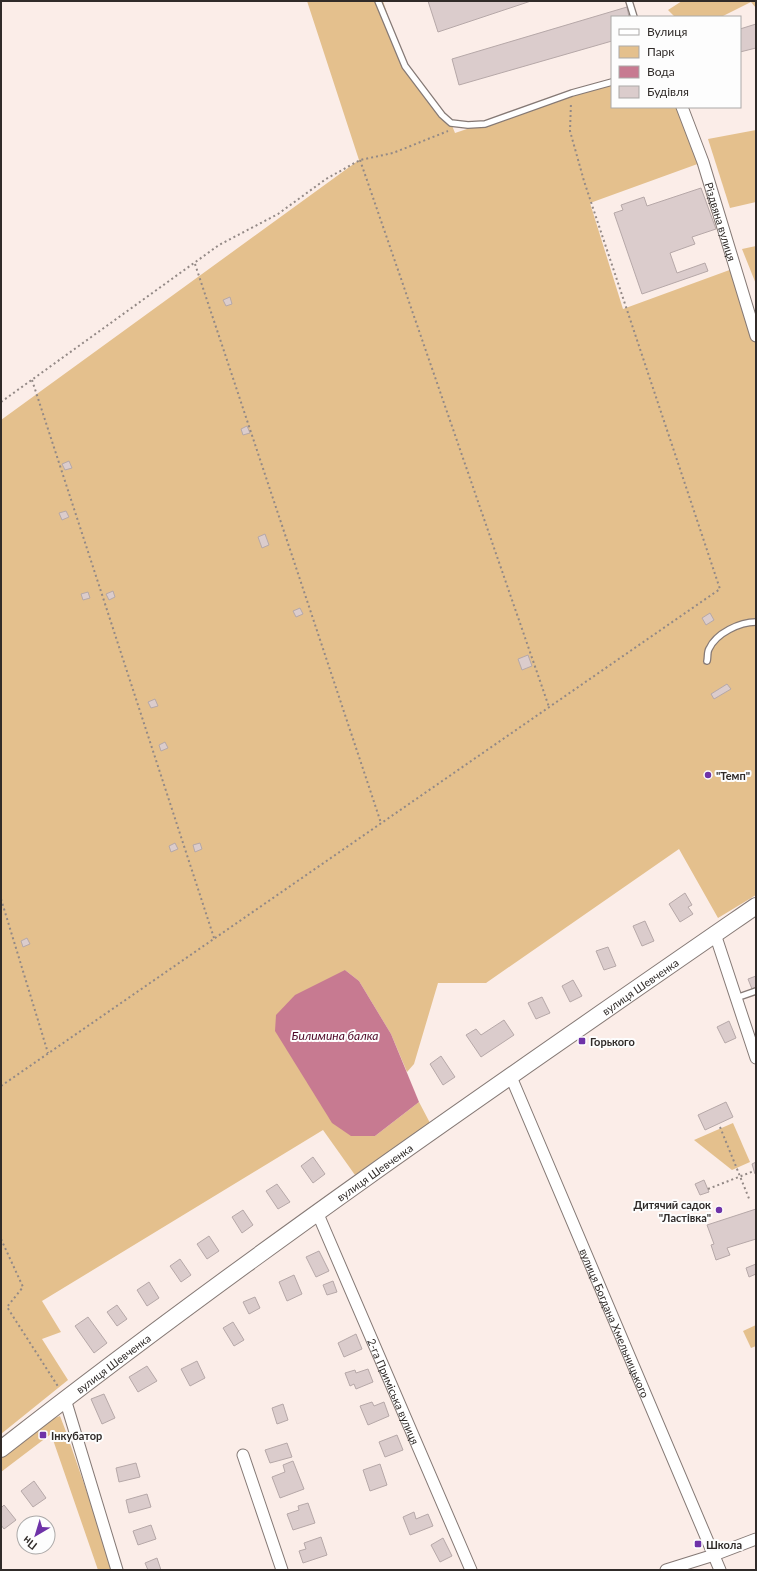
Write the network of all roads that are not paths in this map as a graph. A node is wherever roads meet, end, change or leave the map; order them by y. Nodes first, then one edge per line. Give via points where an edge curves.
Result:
1 (378, 1) edge
2 (629, 1) edge
3 (634, 16) edge
4 (611, 82) edge
5 (682, 108) edge
6 (756, 336) edge
7 (756, 622) edge
8 (707, 661) dead end
9 (756, 906) edge
10 (715, 934) junction
11 (756, 991) edge
12 (736, 998) junction
13 (756, 1058) edge
14 (511, 1077) junction
15 (317, 1212) junction
16 (65, 1398) junction
17 (1, 1449) edge
18 (243, 1455) dead end
19 (756, 1539) edge
20 (714, 1555) junction
21 (117, 1570) edge
22 (282, 1570) edge
23 (471, 1570) edge
24 (666, 1570) edge
25 (720, 1570) edge

1 - 4 lane via 405,66 425,94 451,123 485,124 572,93
2 - 3 lane
5 - 6 street, Різдвяна вулиця via 703,162
7 - 8 lane via 734,627 720,635 708,649
9 - 10 street, вулиця Шевченка
10 - 12 street
10 - 14 street, вулиця Шевченка
11 - 12 lane
12 - 13 street
14 - 15 street, вулиця Шевченка
14 - 20 street, вулиця Богдана Хмельницького
15 - 16 street, вулиця Шевченка
15 - 23 street, 2-га Приміська вулиця
16 - 17 street, вулиця Шевченка
16 - 21 street
18 - 22 street
19 - 20 street
20 - 24 street
20 - 25 street, вулиця Богдана Хмельницького

